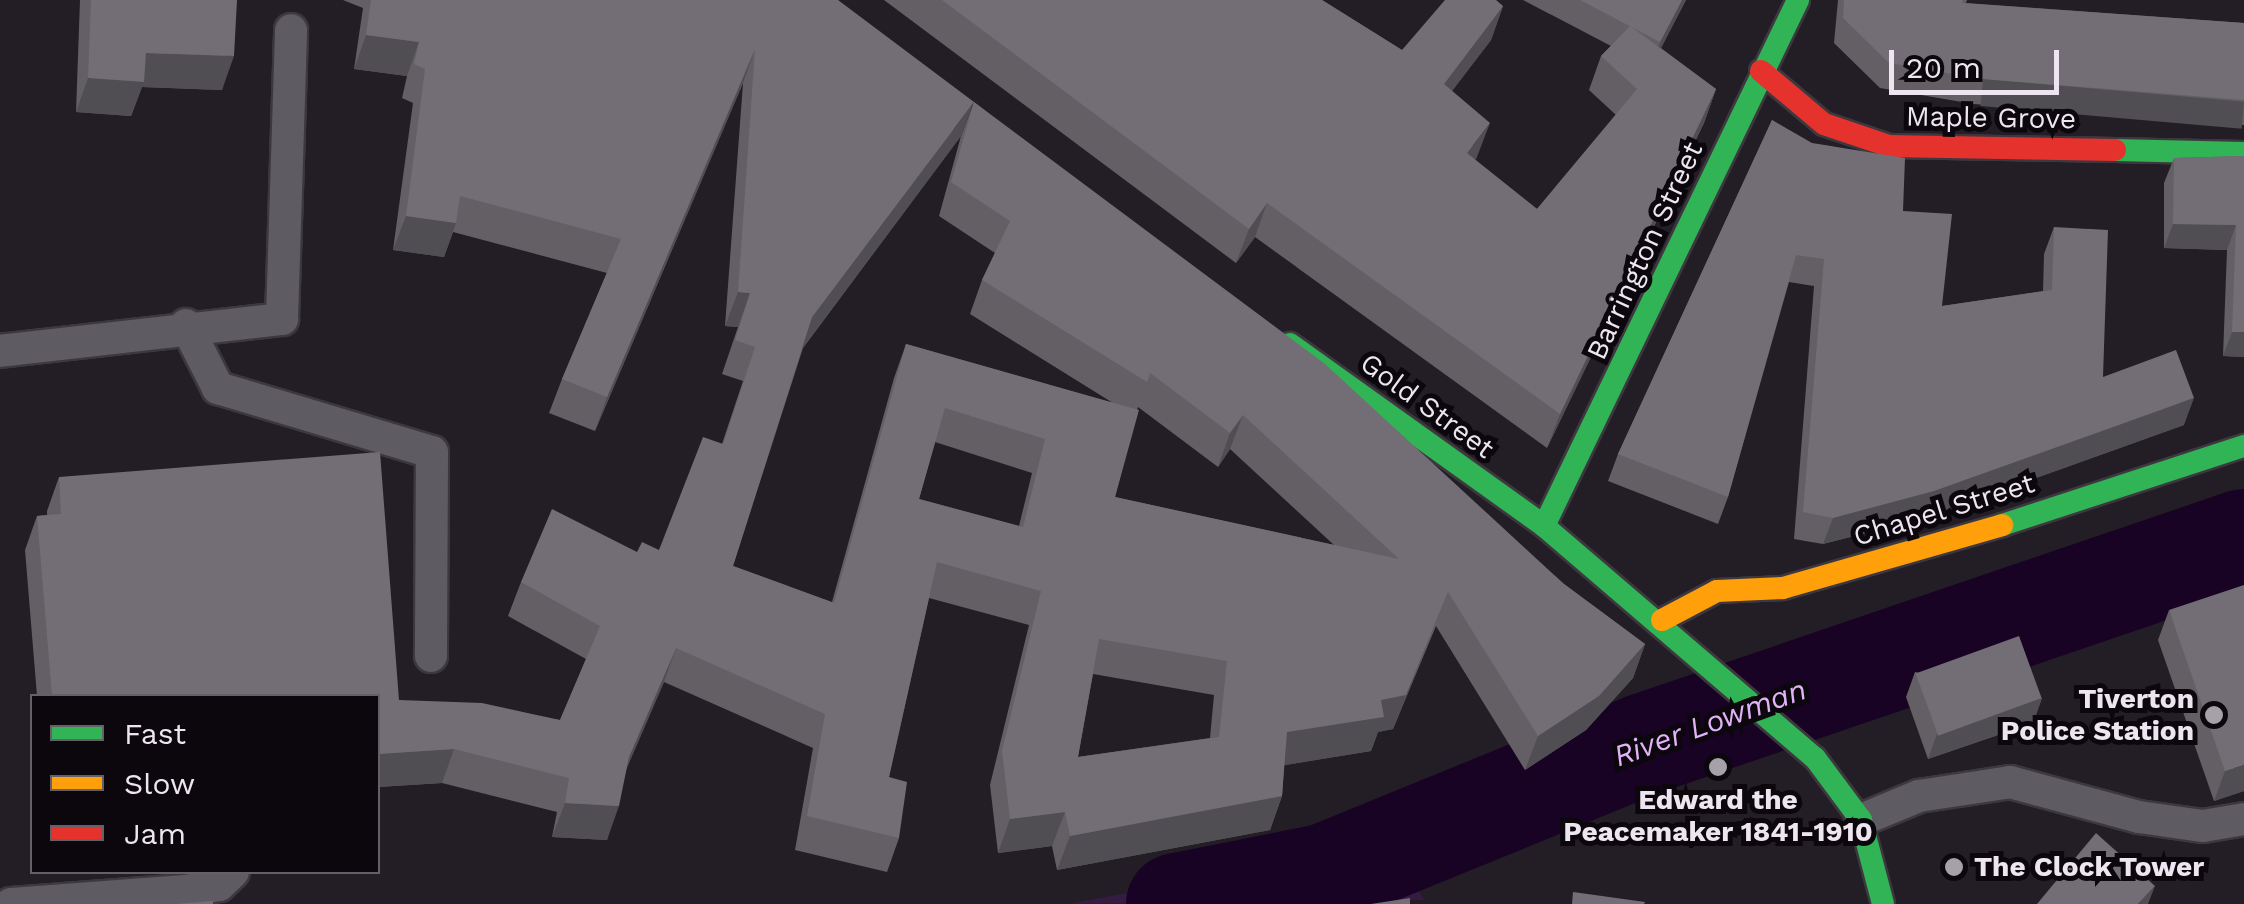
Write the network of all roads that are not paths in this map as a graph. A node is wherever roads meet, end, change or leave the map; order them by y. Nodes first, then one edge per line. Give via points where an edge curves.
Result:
1 (1798, 0) edge
2 (291, 30) dead end
3 (1762, 70) junction
4 (2244, 154) edge
5 (186, 325) junction
6 (1274, 332) edge
7 (0, 352) edge
8 (2244, 446) edge
9 (1544, 526) junction
10 (1662, 620) junction
11 (431, 656) dead end
12 (2244, 818) edge
13 (1862, 820) junction
14 (232, 874) edge
15 (11, 904) edge
16 (1883, 904) edge

1 - 3 street, Barrington Street
2 - 5 lane via 282,319
3 - 4 street, Maple Grove via 1824,124 1889,146
3 - 9 street, Barrington Street
5 - 7 lane
5 - 11 lane via 218,388 432,452
6 - 9 street, Gold Street
8 - 10 street, Chapel Street via 1932,548 1783,588 1718,590
9 - 10 street, Gold Street
10 - 13 street, Gold Street via 1815,758
12 - 13 lane via 2203,826 2140,817 2010,782 1919,796
13 - 16 street
14 - 15 lane via 220,885 185,891

